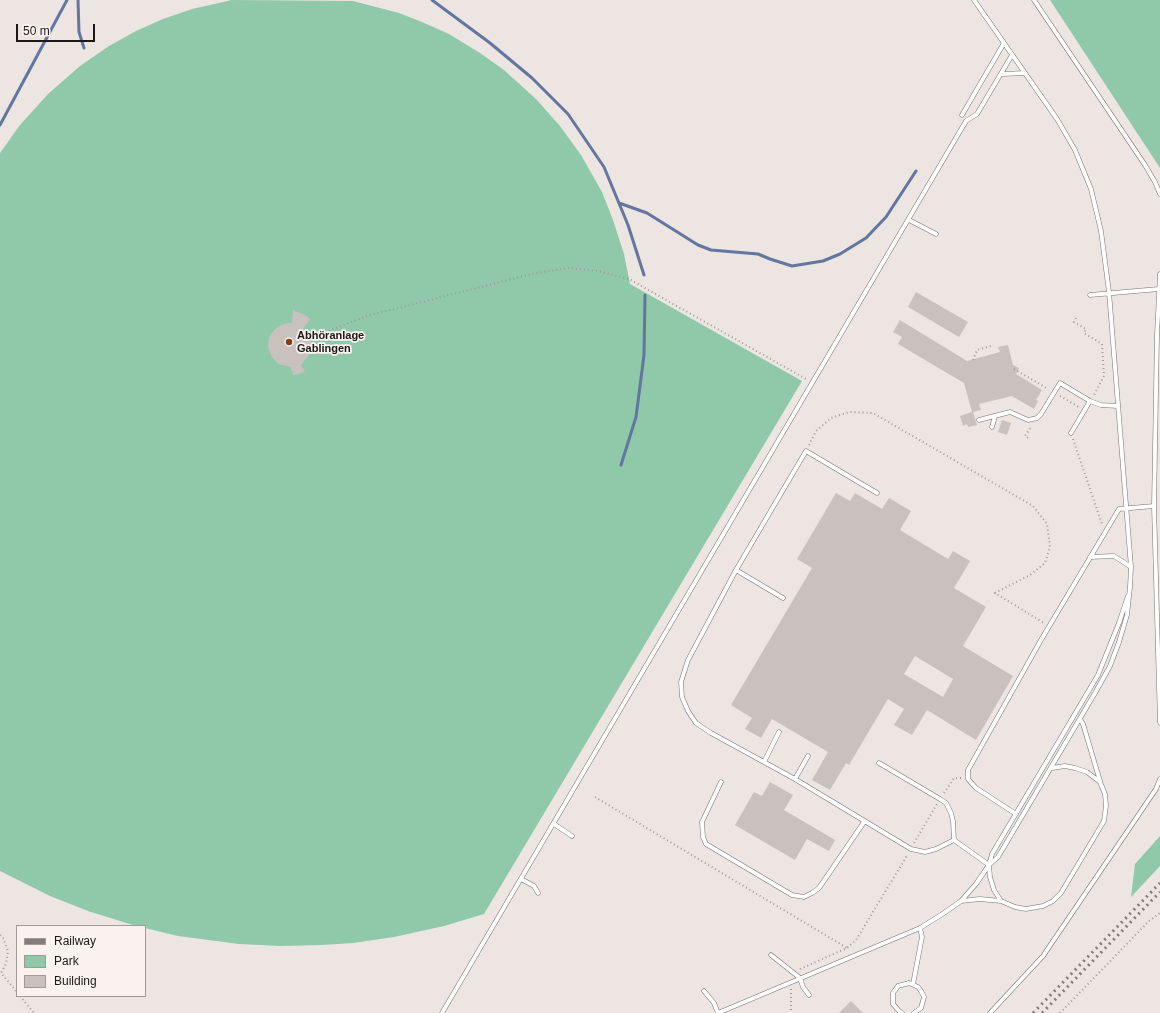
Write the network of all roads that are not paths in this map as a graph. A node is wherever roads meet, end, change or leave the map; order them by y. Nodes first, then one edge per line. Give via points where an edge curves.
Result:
1 (974, 0) edge
2 (1034, 0) edge
3 (1004, 43) junction
4 (1012, 55) junction
5 (1025, 72) junction
6 (1002, 74) junction
7 (962, 115) dead end
8 (1160, 194) edge
9 (909, 220) junction
10 (936, 234) dead end
11 (1160, 274) edge
12 (1159, 289) edge
13 (1109, 292) junction
14 (1090, 295) dead end
15 (1090, 401) junction
16 (1118, 406) junction
17 (995, 416) junction
18 (980, 420) dead end
19 (992, 427) dead end
20 (1071, 433) road end
21 (877, 493) dead end
22 (1154, 506) junction
23 (1127, 508) junction
24 (1090, 557) junction
25 (1131, 567) junction
26 (736, 570) junction
27 (1130, 587) junction
28 (783, 598) dead end
29 (1080, 719) junction
30 (1160, 723) edge
31 (779, 732) dead end
32 (808, 756) dead end
33 (764, 762) junction
34 (879, 763) dead end
35 (1052, 768) junction
36 (795, 779) junction
37 (1160, 779) edge
38 (721, 782) dead end
39 (1100, 782) junction
40 (1016, 814) junction
41 (864, 822) junction
42 (554, 824) junction
43 (572, 836) dead end
44 (954, 840) junction
45 (989, 865) junction
46 (521, 879) junction
47 (538, 893) dead end
48 (961, 900) junction
49 (1001, 901) junction
50 (920, 928) junction
51 (771, 955) dead end
52 (800, 978) junction
53 (913, 984) junction
54 (704, 992) dead end
55 (809, 995) dead end
56 (442, 1013) edge
57 (718, 1013) edge
58 (902, 1013) edge
59 (914, 1013) edge
60 (990, 1013) edge

1 - 3 lane
2 - 8 lane via 1145,165
3 - 4 lane
3 - 7 lane
4 - 5 lane
4 - 6 lane
5 - 6 lane
5 - 13 lane via 1075,150 1091,189 1101,231
6 - 9 lane via 978,114 966,121
9 - 10 lane
9 - 42 lane
11 - 12 lane
12 - 13 lane
12 - 22 lane
13 - 14 lane
13 - 16 lane
15 - 16 lane via 1101,405
15 - 17 lane via 1060,383 1037,418 1028,420 1010,412
15 - 20 lane
16 - 23 lane
17 - 18 lane
17 - 19 lane
21 - 26 lane via 806,451
22 - 23 lane
22 - 30 lane
23 - 24 lane via 1119,509
23 - 25 lane
24 - 25 lane via 1114,556
24 - 40 lane via 968,770 968,779 976,788
25 - 27 lane
26 - 28 lane
26 - 33 lane via 688,660 681,682 682,697 696,723 711,734
27 - 29 lane via 1127,615 1117,648 1110,666
27 - 40 lane via 1119,624 1098,675
29 - 35 lane
29 - 39 lane
31 - 33 lane
32 - 36 lane
33 - 36 lane
34 - 44 lane via 946,803 953,820
35 - 39 lane via 1075,768 1087,772
35 - 45 lane via 998,857
36 - 41 lane
37 - 60 lane via 1156,789 1043,956
38 - 41 lane via 702,822 706,844 792,895 804,897 819,888
39 - 49 lane via 1105,794 1104,821 1061,893 1053,902 1026,909
40 - 45 lane via 992,854
41 - 44 lane via 911,849 925,852 936,850
42 - 43 lane
42 - 46 lane
44 - 45 lane
45 - 48 lane
45 - 49 lane via 994,890
46 - 47 lane via 534,886
46 - 56 lane
48 - 49 lane
48 - 50 lane
50 - 52 lane
50 - 53 lane via 922,937
51 - 52 lane
52 - 55 lane
52 - 57 lane
53 - 58 lane via 898,986 893,993 893,1004
53 - 59 lane via 924,998 921,1008
54 - 57 lane via 714,1003

